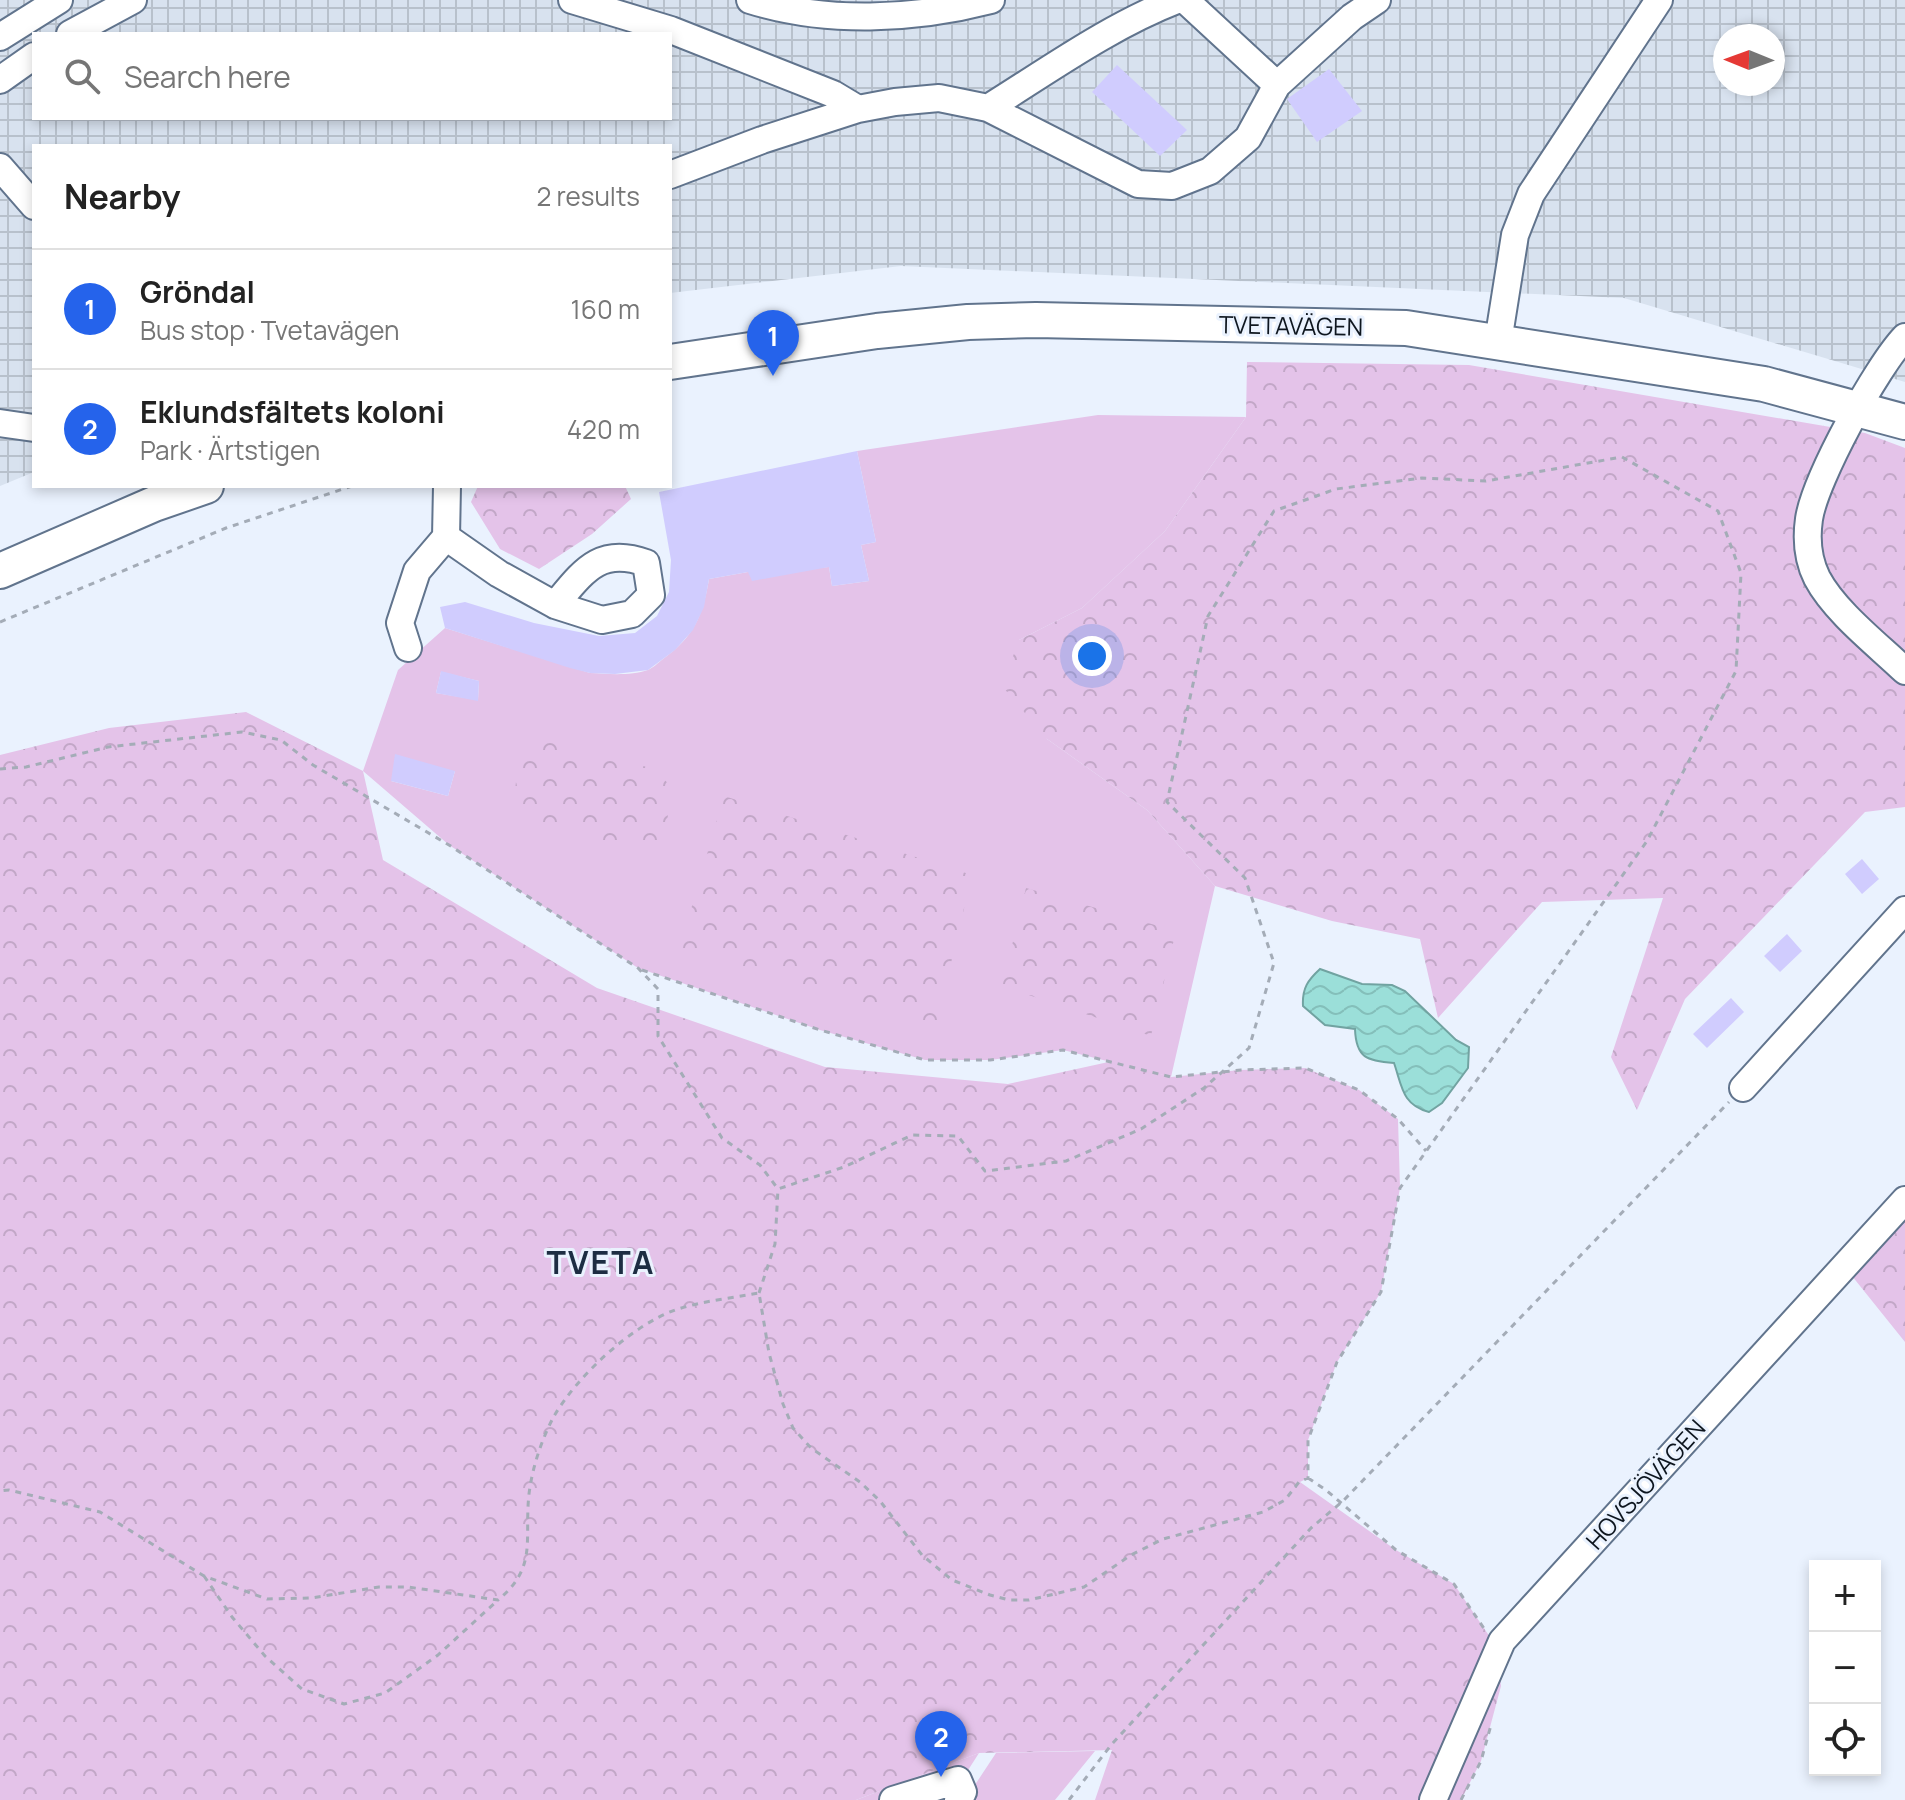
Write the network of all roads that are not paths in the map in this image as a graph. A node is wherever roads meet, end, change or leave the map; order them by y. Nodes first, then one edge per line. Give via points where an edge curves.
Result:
1 (59, 0) edge
2 (133, 0) edge
3 (572, 0) edge
4 (750, 0) edge
5 (991, 0) edge
6 (1177, 0) edge
7 (1185, 0) edge
8 (1377, 0) edge
9 (1659, 0) edge
10 (74, 32) edge
11 (0, 37) edge
12 (32, 57) edge
13 (0, 80) edge
14 (1277, 85) junction
15 (988, 108) junction
16 (858, 109) junction
17 (0, 167) edge
18 (672, 174) edge
19 (32, 204) edge
20 (1905, 337) edge
21 (1498, 342) junction
22 (672, 362) edge
23 (1858, 410) junction
24 (1905, 422) edge
25 (0, 423) edge
26 (32, 428) edge
27 (200, 488) edge
28 (447, 488) edge
29 (446, 537) junction
30 (0, 571) edge
31 (555, 605) dead end
32 (408, 648) dead end
33 (1905, 671) edge
34 (1905, 910) edge
35 (1743, 1088) road end
36 (1905, 1200) edge
37 (893, 1800) edge
38 (958, 1800) edge
39 (1433, 1800) edge

1 - 11 street
2 - 10 street
3 - 16 street via 671,30 833,94
4 - 5 street via 858,16 931,13
6 - 15 street via 1087,46
7 - 14 street
8 - 14 street
9 - 21 street via 1531,194 1515,235
12 - 13 street
14 - 15 street via 1248,138 1210,171 1172,186 1138,184
15 - 16 street via 939,98
16 - 18 street
17 - 19 street
20 - 23 street
21 - 22 main road, TVETAVÄGEN via 1406,328 1036,320 877,331
21 - 23 main road, TVETAVÄGEN via 1764,384
23 - 24 main road, TVETAVÄGEN
23 - 33 street via 1817,489 1809,518 1809,554 1818,581 1840,608
25 - 26 street
27 - 30 main road
28 - 29 street
29 - 31 street
29 - 32 street via 417,571 400,623
34 - 35 street
36 - 39 street, HOVSJÖVÄGEN via 1513,1629 1496,1652
37 - 38 street via 958,1780 963,1792

